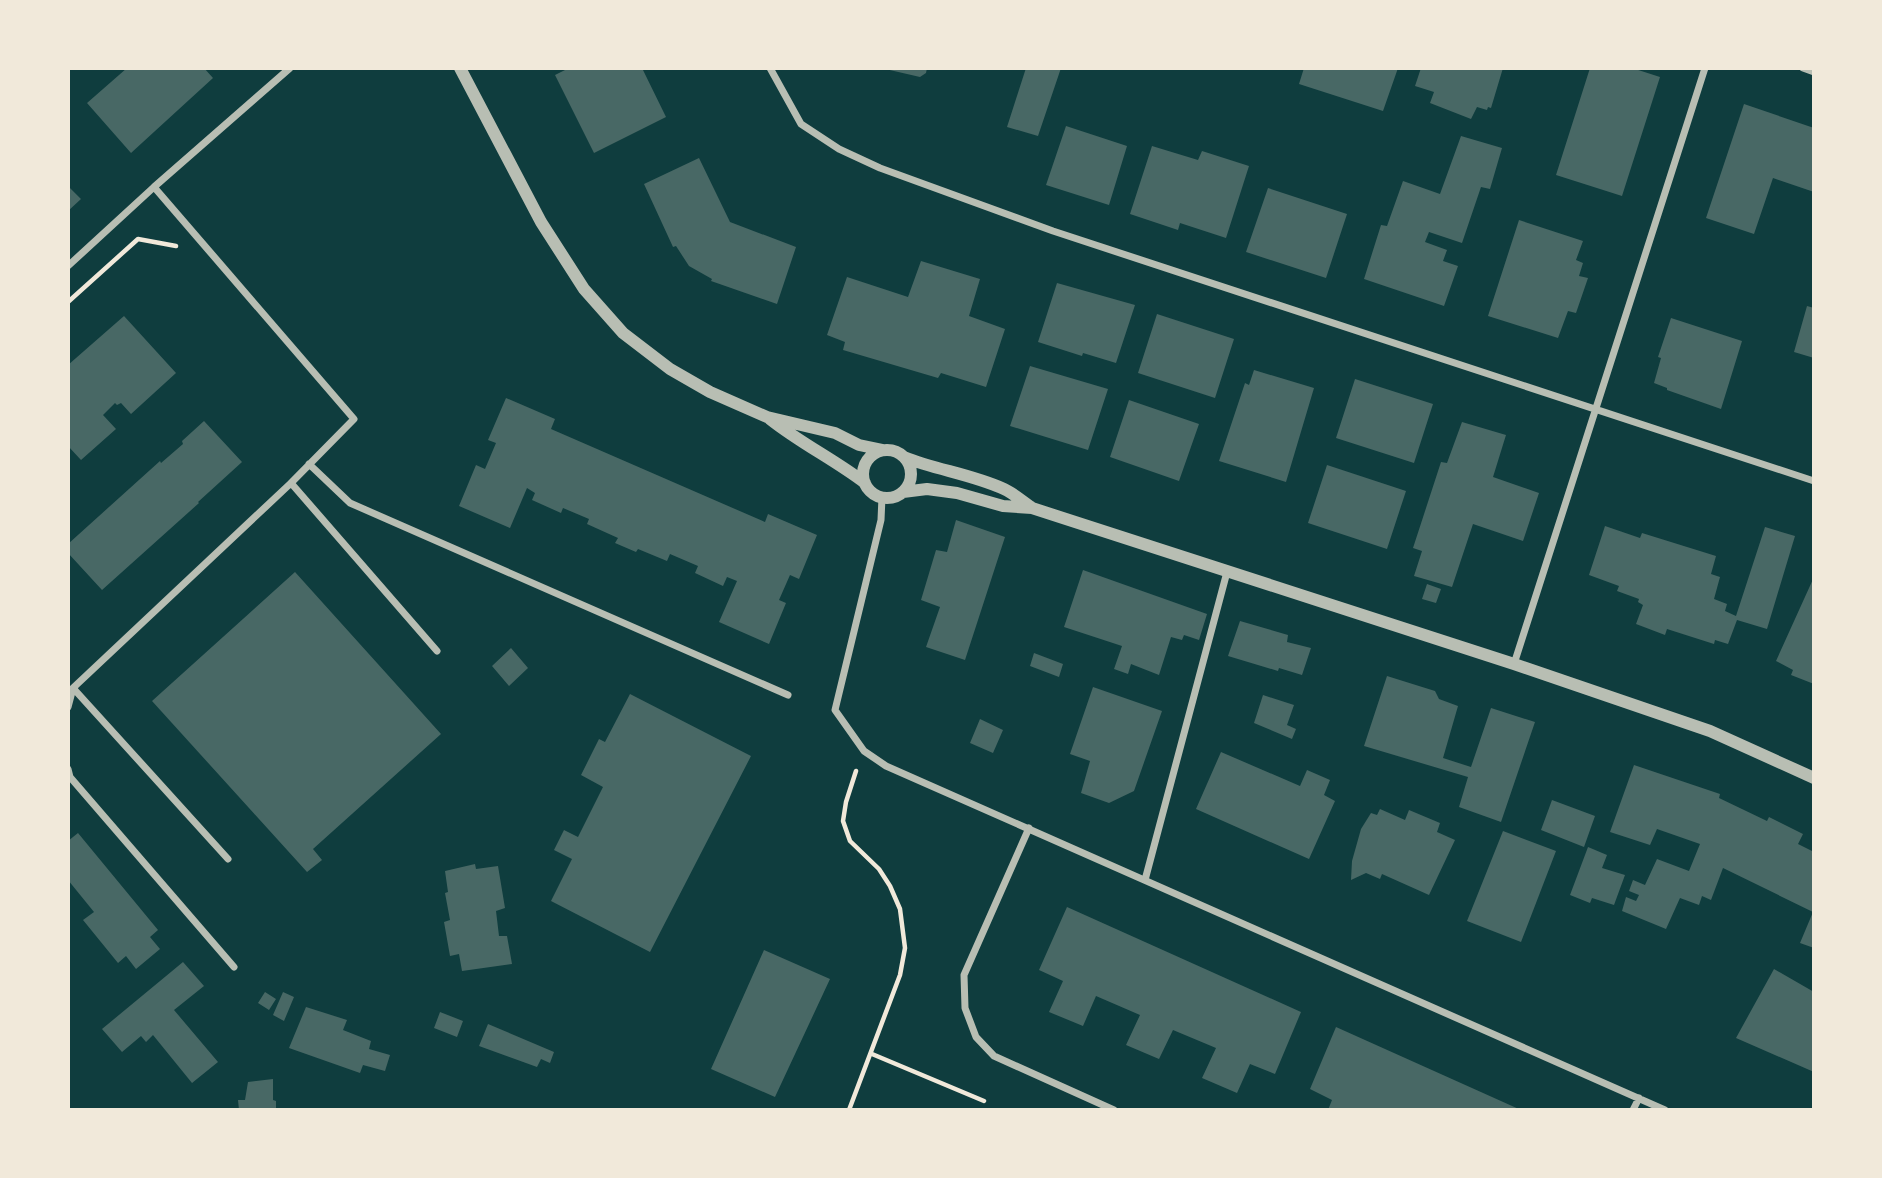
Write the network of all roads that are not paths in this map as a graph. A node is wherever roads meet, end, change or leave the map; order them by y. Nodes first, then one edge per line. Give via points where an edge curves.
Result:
1 (290, 68) edge
2 (460, 68) edge
3 (770, 68) edge
4 (1705, 68) edge
5 (1803, 68) edge
6 (1814, 72) edge
7 (154, 187) junction
8 (68, 266) edge
9 (1597, 410) junction
10 (767, 417) junction
11 (883, 450) junction
12 (904, 457) junction
13 (309, 464) junction
14 (1814, 481) edge
15 (291, 483) junction
16 (865, 483) junction
17 (904, 492) junction
18 (882, 497) junction
19 (1031, 508) junction
20 (1227, 572) junction
21 (437, 651) dead end
22 (1514, 664) junction
23 (73, 688) junction
24 (788, 695) dead end
25 (68, 707) edge
26 (68, 769) edge
27 (1814, 778) edge
28 (1029, 828) junction
29 (228, 859) dead end
30 (1145, 880) junction
31 (234, 967) dead end
32 (1639, 1098) junction
33 (1114, 1110) edge
34 (1633, 1110) edge
35 (1665, 1110) edge

1 - 7 street
2 - 10 street via 541,222 584,289 622,332 670,369
3 - 9 street via 801,124 880,169 1053,231
4 - 9 street
5 - 6 street
7 - 8 street
7 - 13 street via 354,419
9 - 14 street
9 - 22 street
10 - 11 street
10 - 16 street
11 - 12 street
11 - 16 street via 866,463
12 - 17 street via 911,474
12 - 19 street via 1006,490
13 - 15 street
13 - 24 street via 350,503
15 - 21 street
15 - 23 street
16 - 18 street
17 - 18 street
17 - 19 street via 927,489
18 - 28 street via 881,520 835,710 864,751 886,766
19 - 20 street
20 - 22 street
20 - 30 street
22 - 27 street via 1710,731
23 - 25 street
23 - 29 street
26 - 31 street via 70,777
28 - 30 street
28 - 33 street via 964,975 965,1008 976,1037 994,1056
30 - 32 street
32 - 34 street
32 - 35 street

